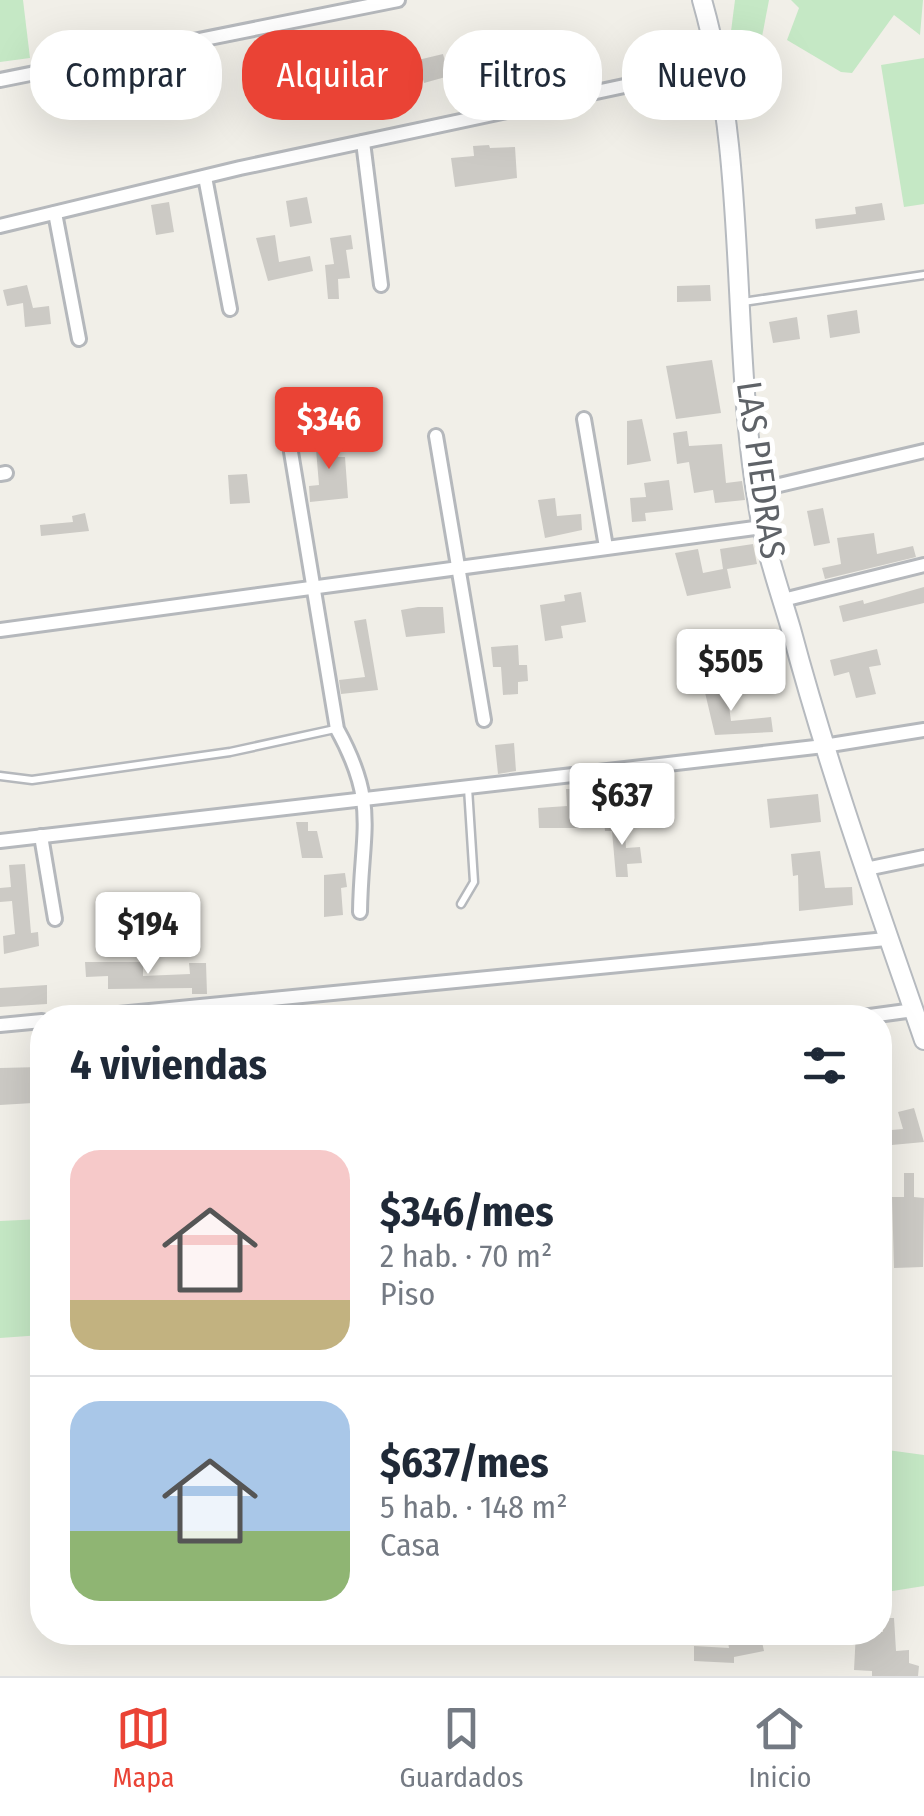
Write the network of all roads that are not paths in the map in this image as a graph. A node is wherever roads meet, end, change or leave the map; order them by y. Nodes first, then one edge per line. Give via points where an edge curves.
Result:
1 (398, 0) edge
2 (702, 0) edge
3 (709, 30) edge
4 (0, 80) edge
5 (622, 87) edge
6 (723, 120) edge
7 (363, 142) junction
8 (205, 176) junction
9 (55, 213) junction
10 (0, 226) edge
11 (924, 275) edge
12 (380, 285) dead end
13 (742, 302) junction
14 (230, 308) dead end
15 (79, 339) dead end
16 (584, 420) dead end
17 (436, 436) dead end
18 (924, 451) edge
19 (291, 452) dead end
20 (758, 490) junction
21 (762, 527) junction
22 (606, 547) junction
23 (924, 565) edge
24 (458, 566) junction
25 (312, 585) junction
26 (783, 600) junction
27 (0, 630) edge
28 (484, 720) dead end
29 (336, 729) junction
30 (924, 730) edge
31 (824, 746) junction
32 (0, 776) edge
33 (468, 787) junction
34 (366, 798) junction
35 (41, 836) junction
36 (0, 841) edge
37 (924, 857) edge
38 (866, 869) junction
39 (461, 904) dead end
40 (360, 912) dead end
41 (55, 918) dead end
42 (886, 939) junction
43 (211, 1005) edge
44 (919, 1010) edge
45 (892, 1013) edge
46 (30, 1022) edge
47 (0, 1025) edge
48 (924, 1040) edge

1 - 4 street
2 - 3 street, LAS PIEDRAS
5 - 7 street
6 - 13 street, LAS PIEDRAS
7 - 8 street
7 - 12 street
8 - 9 street
8 - 14 street
9 - 10 street
9 - 15 street
11 - 13 lane
13 - 20 street, LAS PIEDRAS
16 - 22 street
17 - 24 street
18 - 20 street
19 - 25 street
20 - 21 street, LAS PIEDRAS
21 - 22 street
21 - 26 street, LAS PIEDRAS
22 - 24 street
23 - 26 street
24 - 25 street
24 - 28 street
25 - 27 street
25 - 29 street
26 - 31 street, LAS PIEDRAS
29 - 32 lane via 32,780
29 - 34 street
30 - 31 street
31 - 33 street
31 - 38 street, LAS PIEDRAS
33 - 34 street
33 - 39 lane via 474,882
34 - 35 street
34 - 40 street
35 - 36 street
35 - 41 street
37 - 38 street
38 - 42 street, LAS PIEDRAS
42 - 43 street
42 - 44 street, LAS PIEDRAS
44 - 45 street
44 - 48 street, LAS PIEDRAS
46 - 47 street

